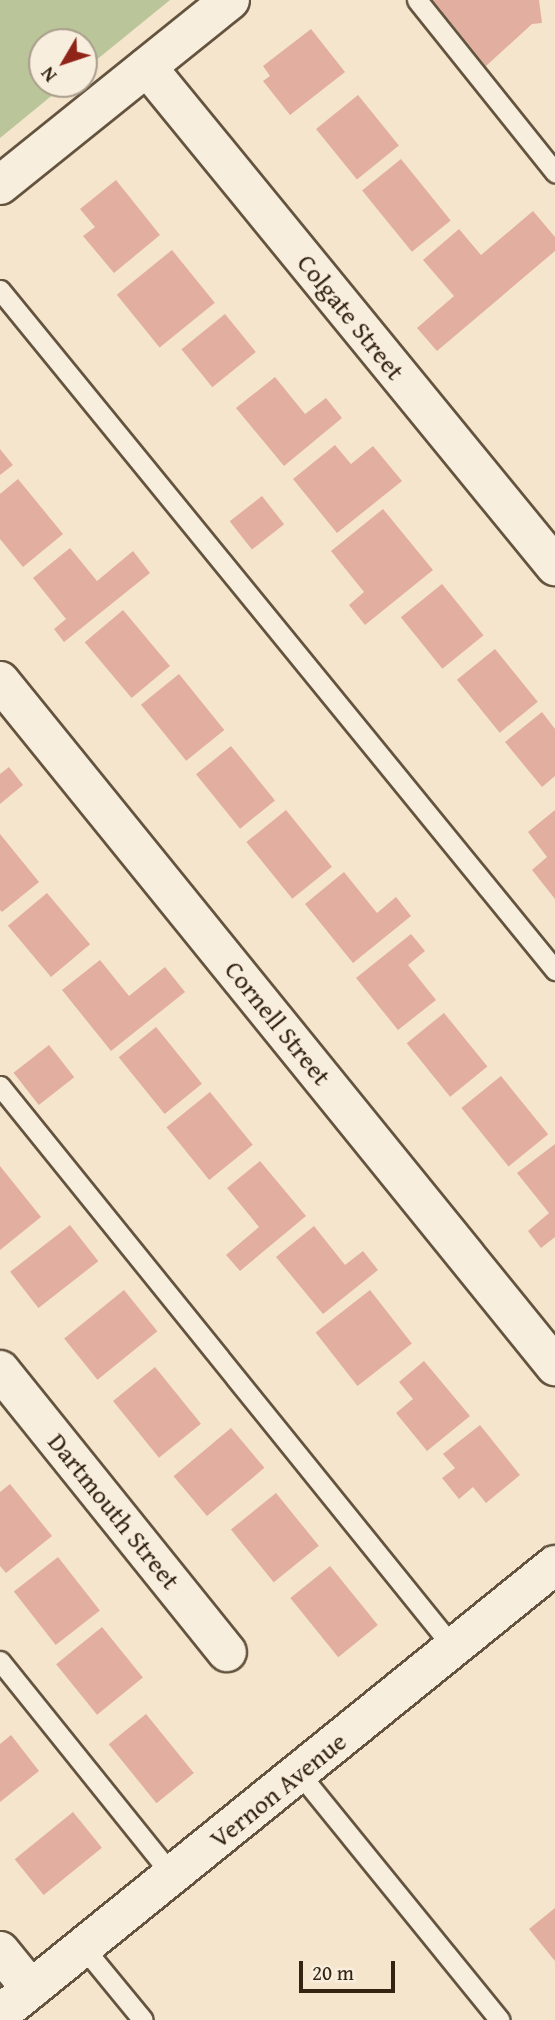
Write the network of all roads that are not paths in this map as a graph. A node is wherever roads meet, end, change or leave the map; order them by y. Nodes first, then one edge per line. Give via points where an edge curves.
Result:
1 (230, 0) edge
2 (417, 0) edge
3 (147, 67) junction
4 (555, 172) edge
5 (0, 186) edge
6 (0, 290) edge
7 (555, 566) edge
8 (0, 681) edge
9 (555, 970) edge
10 (0, 1086) edge
11 (555, 1366) edge
12 (0, 1370) edge
13 (555, 1565) edge
14 (453, 1647) junction
15 (227, 1652) dead end
16 (0, 1661) edge
17 (299, 1773) junction
18 (172, 1875) junction
19 (83, 1947) junction
20 (0, 1951) edge
21 (31, 1989) junction
22 (0, 2014) edge
23 (143, 2020) edge
24 (500, 2020) edge

1 - 3 street
2 - 4 lane
3 - 5 street
3 - 7 street, Colgate Street
6 - 9 lane
8 - 11 street, Cornell Street
10 - 14 lane
12 - 15 street, Dartmouth Street
13 - 14 street, Vernon Avenue
14 - 17 street, Vernon Avenue
16 - 18 lane
17 - 18 street, Vernon Avenue
17 - 24 lane
18 - 19 street, Vernon Avenue
19 - 21 street, Vernon Avenue
19 - 23 lane
20 - 21 street
21 - 22 street, Vernon Avenue

